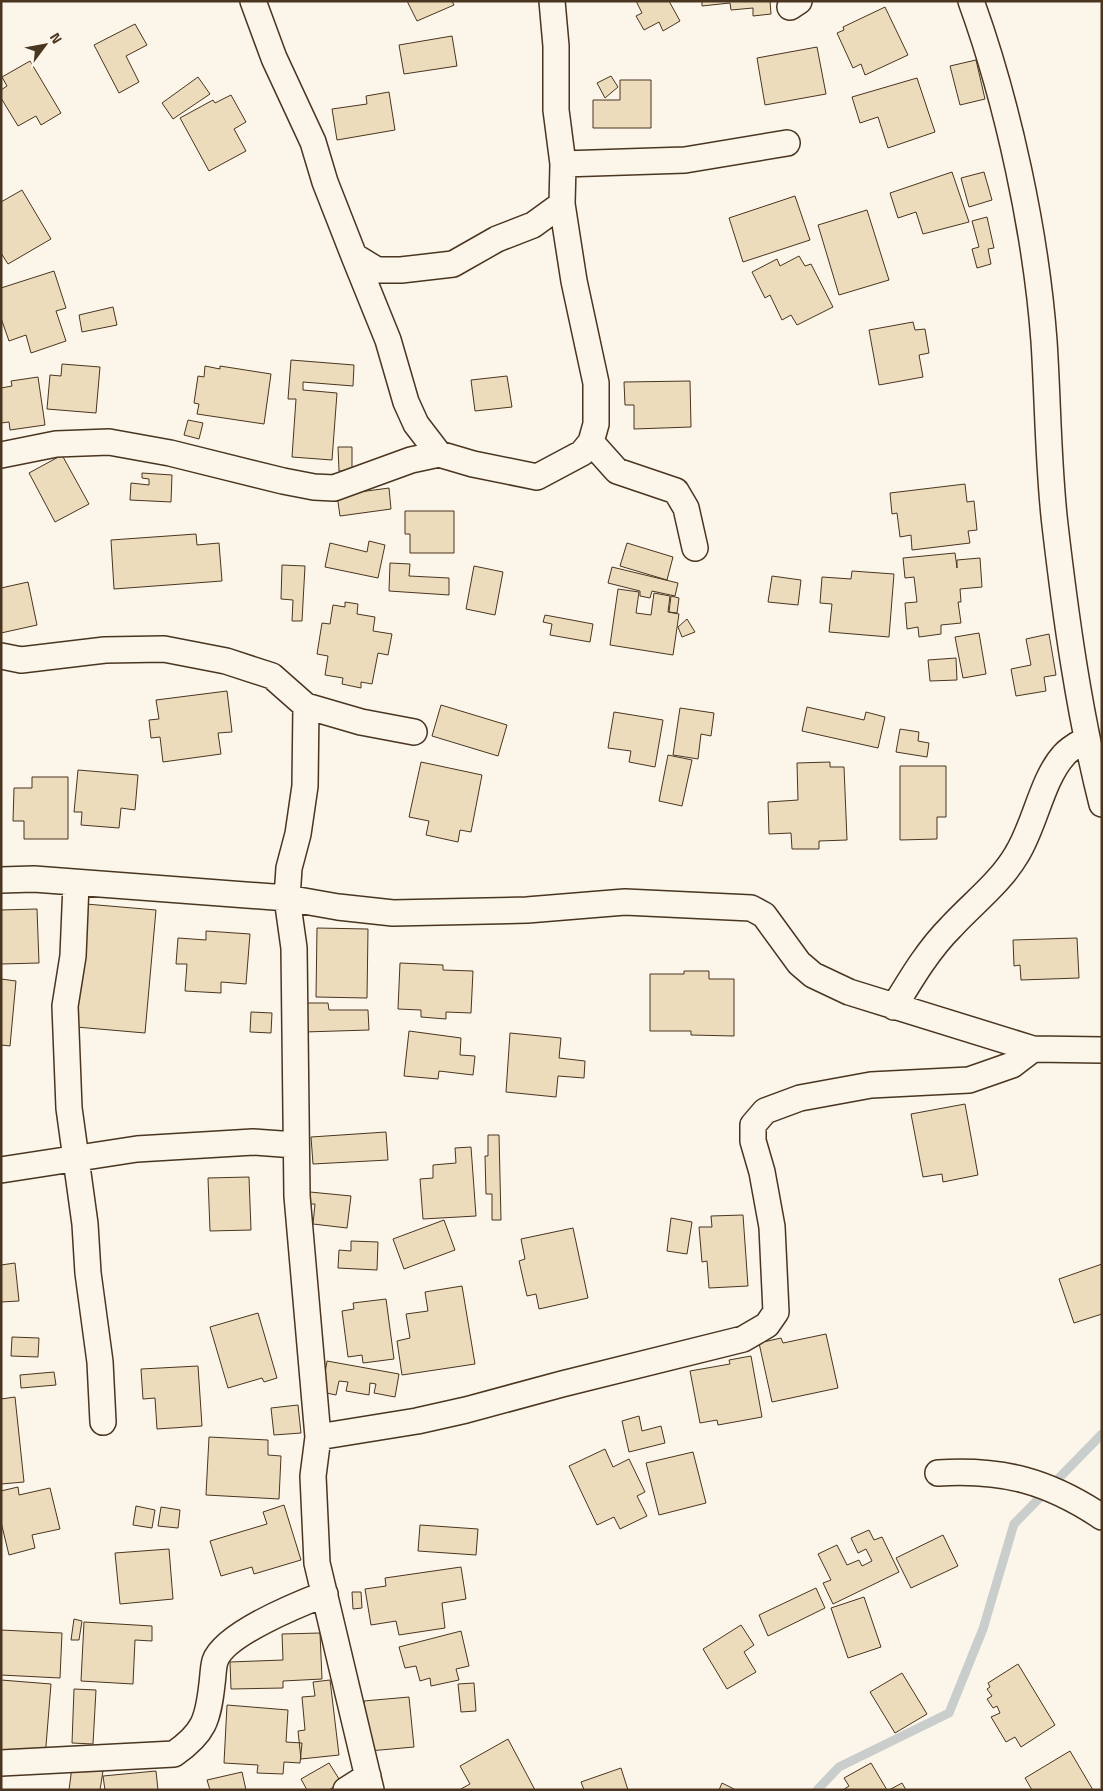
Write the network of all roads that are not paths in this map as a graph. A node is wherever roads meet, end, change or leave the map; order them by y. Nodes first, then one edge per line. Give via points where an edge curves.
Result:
1 (253, 1) edge
2 (552, 1) edge
3 (970, 1) edge
4 (787, 143) dead end
5 (563, 164) junction
6 (562, 204) junction
7 (354, 256) junction
8 (591, 442) junction
9 (439, 454) junction
10 (1, 455) edge
11 (695, 548) dead end
12 (1, 656) edge
13 (306, 706) junction
14 (414, 732) dead end
15 (1085, 740) junction
16 (1102, 804) edge
17 (1, 880) edge
18 (76, 884) junction
19 (287, 898) junction
20 (894, 1007) junction
21 (1033, 1050) junction
22 (1102, 1050) edge
23 (296, 1145) junction
24 (75, 1158) junction
25 (1, 1170) edge
26 (103, 1422) dead end
27 (318, 1437) junction
28 (938, 1473) dead end
29 (1102, 1517) edge
30 (325, 1594) junction
31 (1, 1763) edge
32 (369, 1783) edge
33 (346, 1790) edge

1 - 7 street via 274,58 313,142
2 - 5 street via 556,110
3 - 15 street via 982,32 1010,136 1031,237 1044,339 1054,524
4 - 5 street via 685,160
5 - 6 street
6 - 7 street via 533,225 497,239 453,264 377,270
6 - 8 street via 574,281 596,383 596,424
7 - 9 street via 388,340 406,402 416,424
8 - 9 street via 582,453 537,477
8 - 11 street via 617,471 676,491 686,508
9 - 10 street via 411,460 334,488 283,481 170,453 109,442 56,444
12 - 13 street via 21,660 105,650 164,649 226,661 272,676
13 - 14 street via 361,722
13 - 19 street via 305,786 289,868
15 - 16 street
15 - 20 street via 1064,754 1049,776 1038,811 1017,855 984,897 950,927 926,956
17 - 18 street via 34,879
18 - 19 street
18 - 24 street via 73,956 65,1006 69,1108
19 - 20 street via 338,908 393,913 527,910 625,902 751,908 764,915 799,963 813,975 849,992
19 - 23 street via 294,948
20 - 21 street
21 - 22 street
21 - 27 street via 1012,1065 969,1080 871,1085 800,1098 765,1111 754,1125 753,1141 772,1227 776,1312 767,1325 743,1339 466,1410
23 - 24 street via 253,1142 203,1144
23 - 27 street via 297,1196
24 - 25 street
24 - 26 street via 100,1362
27 - 30 street via 313,1476 317,1563
28 - 29 street via 1004,1474 1050,1487
30 - 31 street via 283,1610 224,1648 215,1660 205,1722 192,1741 174,1754
30 - 32 street
32 - 33 street

